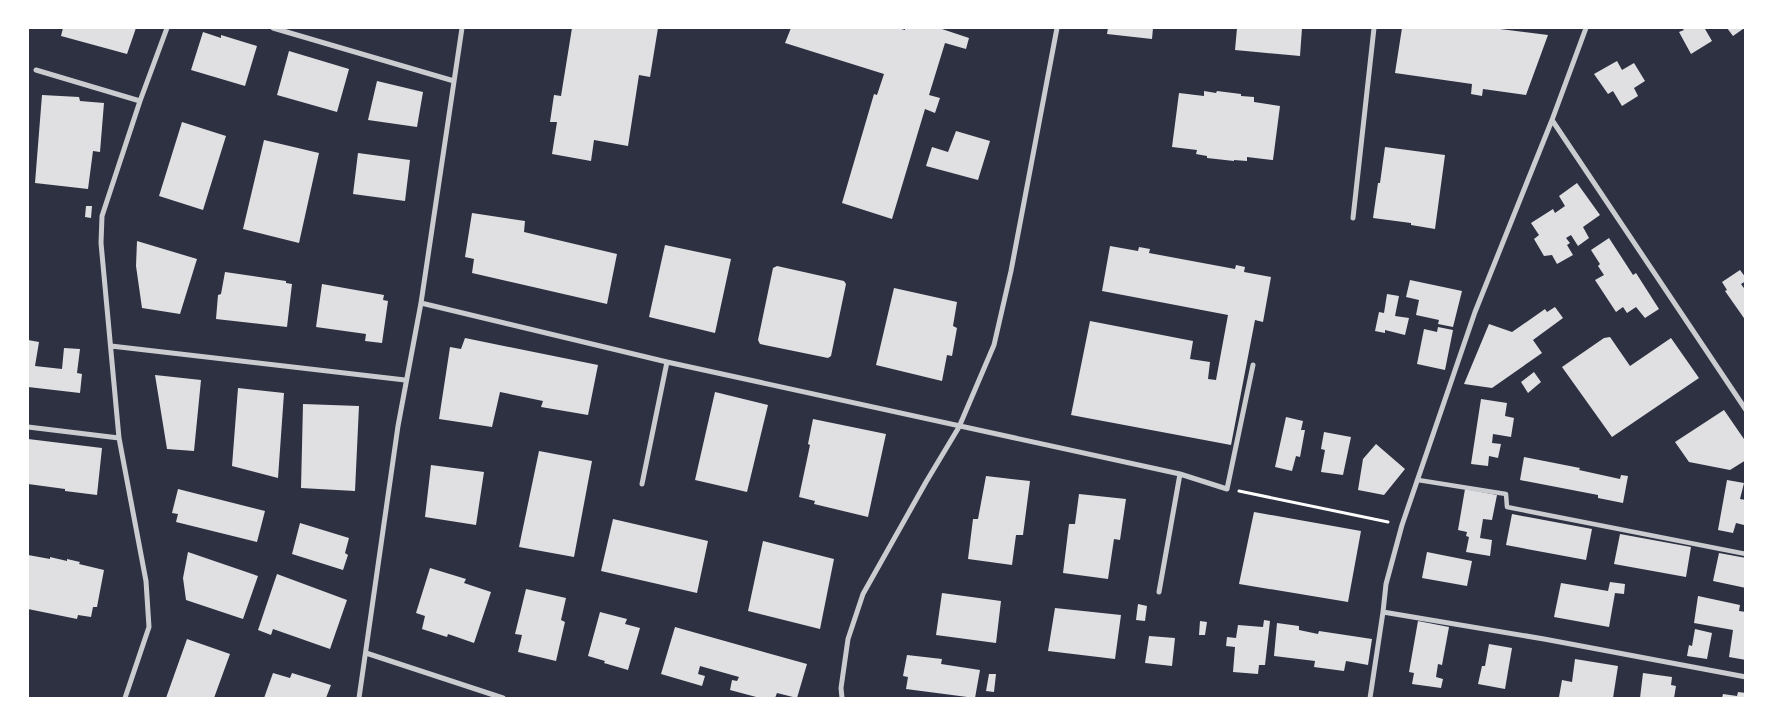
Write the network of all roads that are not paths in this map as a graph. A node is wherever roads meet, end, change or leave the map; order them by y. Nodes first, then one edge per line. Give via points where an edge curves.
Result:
1 (167, 28) edge
2 (273, 28) edge
3 (462, 28) edge
4 (1057, 28) edge
5 (1374, 28) edge
6 (1586, 28) edge
7 (36, 70) dead end
8 (454, 81) junction
9 (140, 101) junction
10 (1552, 120) junction
11 (1353, 218) dead end
12 (421, 303) junction
13 (111, 346) junction
14 (667, 362) junction
15 (1253, 365) dead end
16 (405, 380) junction
17 (1746, 410) edge
18 (28, 427) edge
19 (959, 427) junction
20 (119, 438) junction
21 (1180, 474) junction
22 (1418, 480) junction
23 (642, 484) dead end
24 (1746, 554) edge
25 (1160, 592) dead end
26 (1383, 612) junction
27 (366, 652) junction
28 (1746, 677) edge
29 (125, 698) edge
30 (359, 698) edge
31 (503, 698) edge
32 (842, 698) edge
33 (1370, 698) edge

1 - 9 street
2 - 8 street
3 - 8 street
4 - 19 street via 994,345
5 - 11 street
6 - 10 street
7 - 9 street
8 - 12 street
9 - 13 street via 102,216 101,243
10 - 17 street
10 - 22 street via 1475,312
12 - 14 street
12 - 16 street
13 - 16 street
13 - 20 street
14 - 19 street
14 - 23 street
15 - 21 street via 1227,489
16 - 27 street
18 - 20 street
19 - 21 street
19 - 32 street via 863,594 848,639
20 - 29 street via 146,581 149,626
21 - 25 street
22 - 24 street via 1506,494 1507,507
22 - 26 street via 1386,584
26 - 28 street
26 - 33 street
27 - 30 street
27 - 31 street

